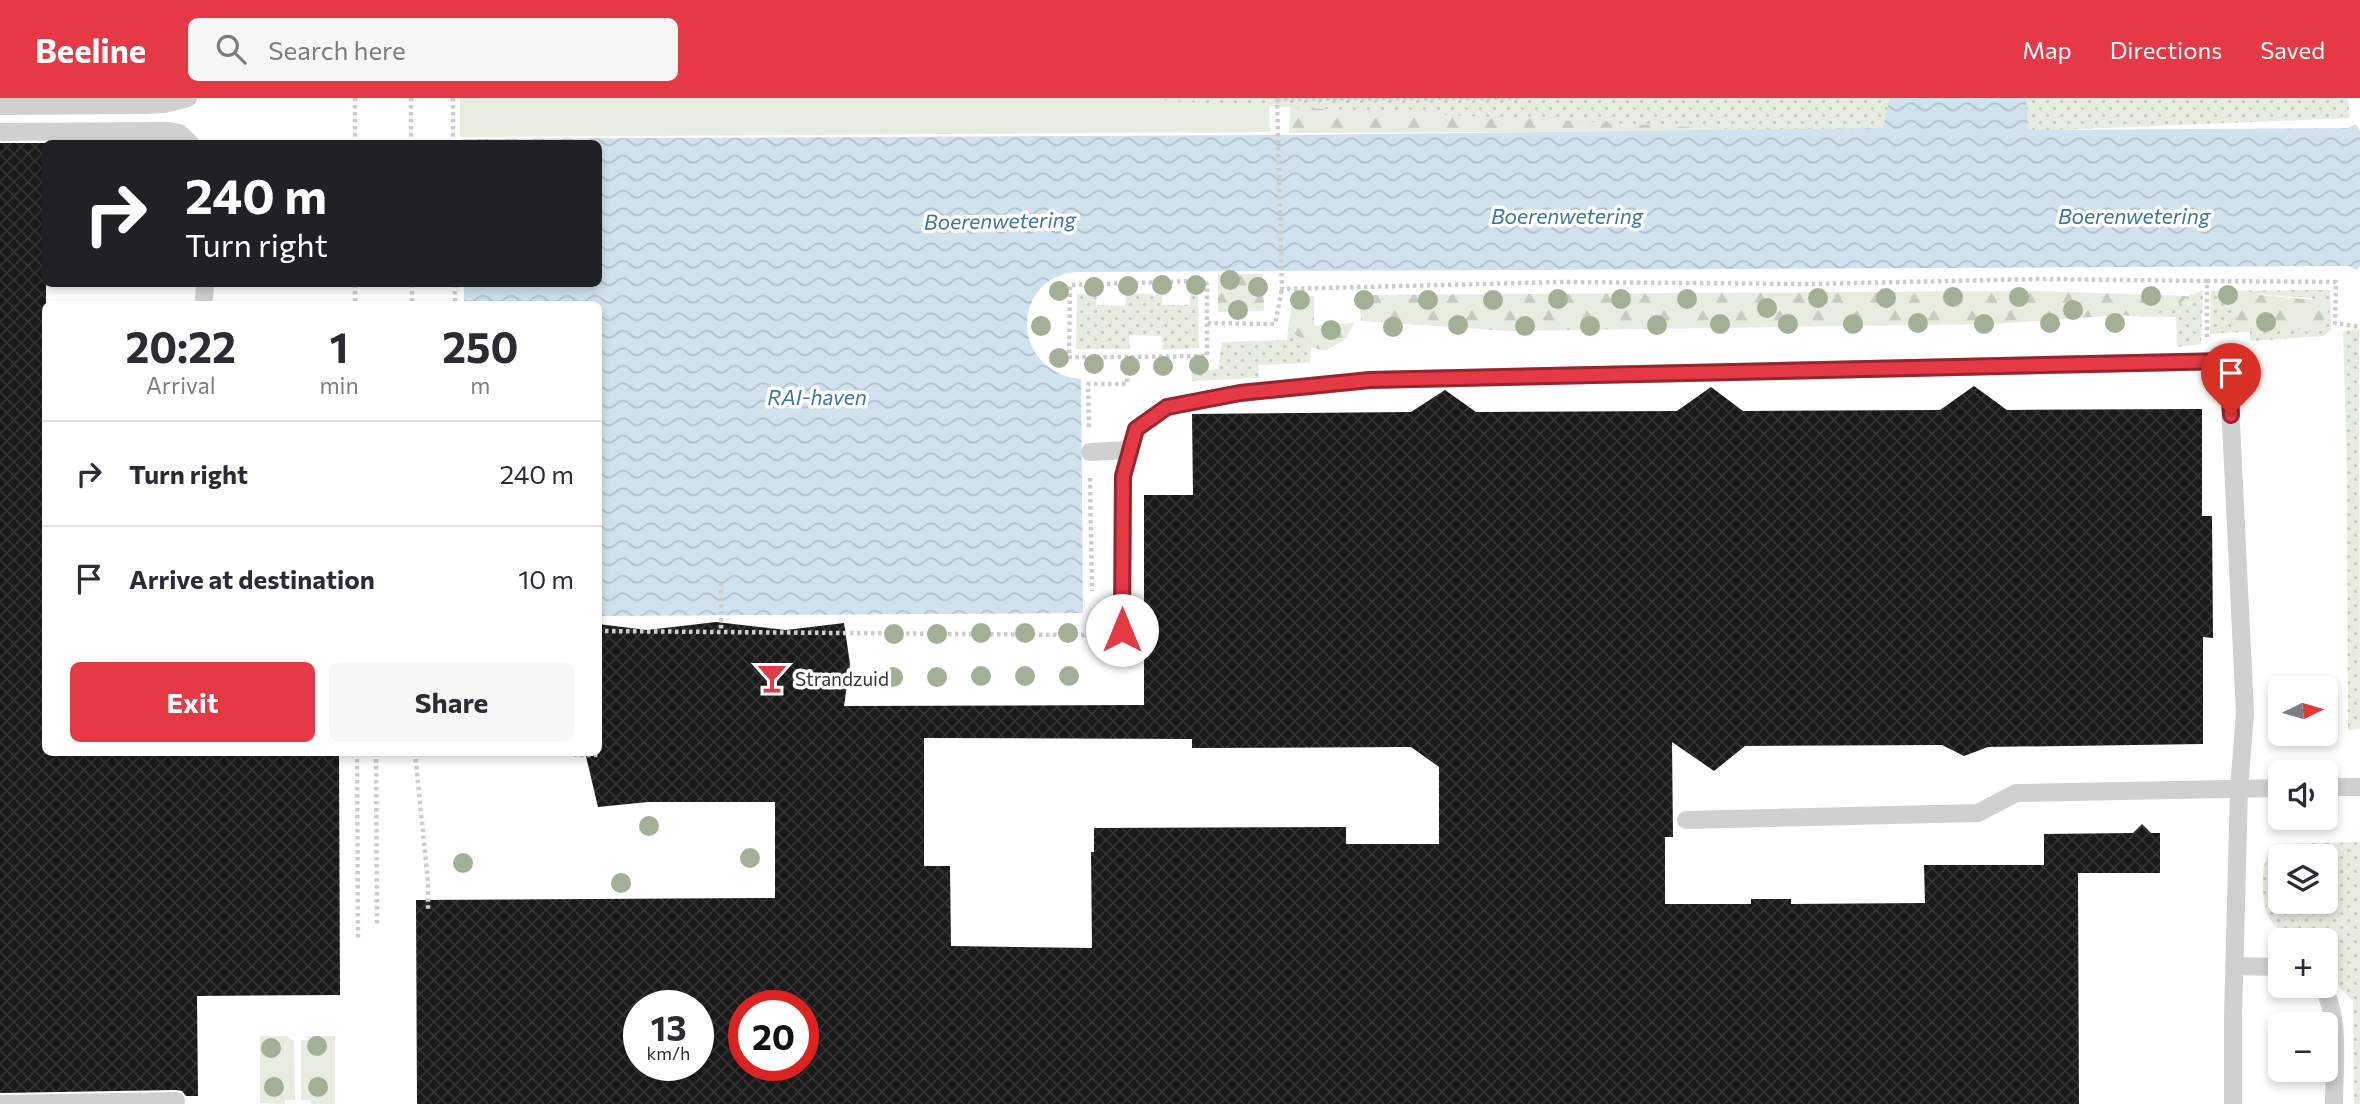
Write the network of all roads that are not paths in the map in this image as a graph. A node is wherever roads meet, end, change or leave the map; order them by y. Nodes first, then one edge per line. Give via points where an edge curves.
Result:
1 (188, 98) edge
2 (0, 106) edge
3 (0, 132) edge
4 (187, 140) edge
5 (1130, 450) junction
6 (1090, 452) road end
7 (1122, 630) dead end
8 (2338, 787) edge
9 (2360, 787) edge
10 (2268, 788) edge
11 (2239, 789) junction
12 (1686, 820) dead end
13 (2234, 966) junction
14 (2268, 967) edge
15 (2329, 998) edge
16 (176, 1101) dead end
17 (0, 1104) edge
18 (2233, 1104) edge
19 (2334, 1104) edge

1 - 2 lane via 145,106
3 - 4 lane via 169,131
5 - 6 lane
5 - 7 lane via 1123,476
5 - 11 lane via 1136,429 1167,407 1240,393 1370,380 2228,361 2245,713
8 - 9 lane
10 - 11 lane
11 - 12 lane via 2016,793 1978,813
11 - 13 lane
13 - 14 lane
13 - 18 lane
15 - 19 lane
16 - 17 lane

